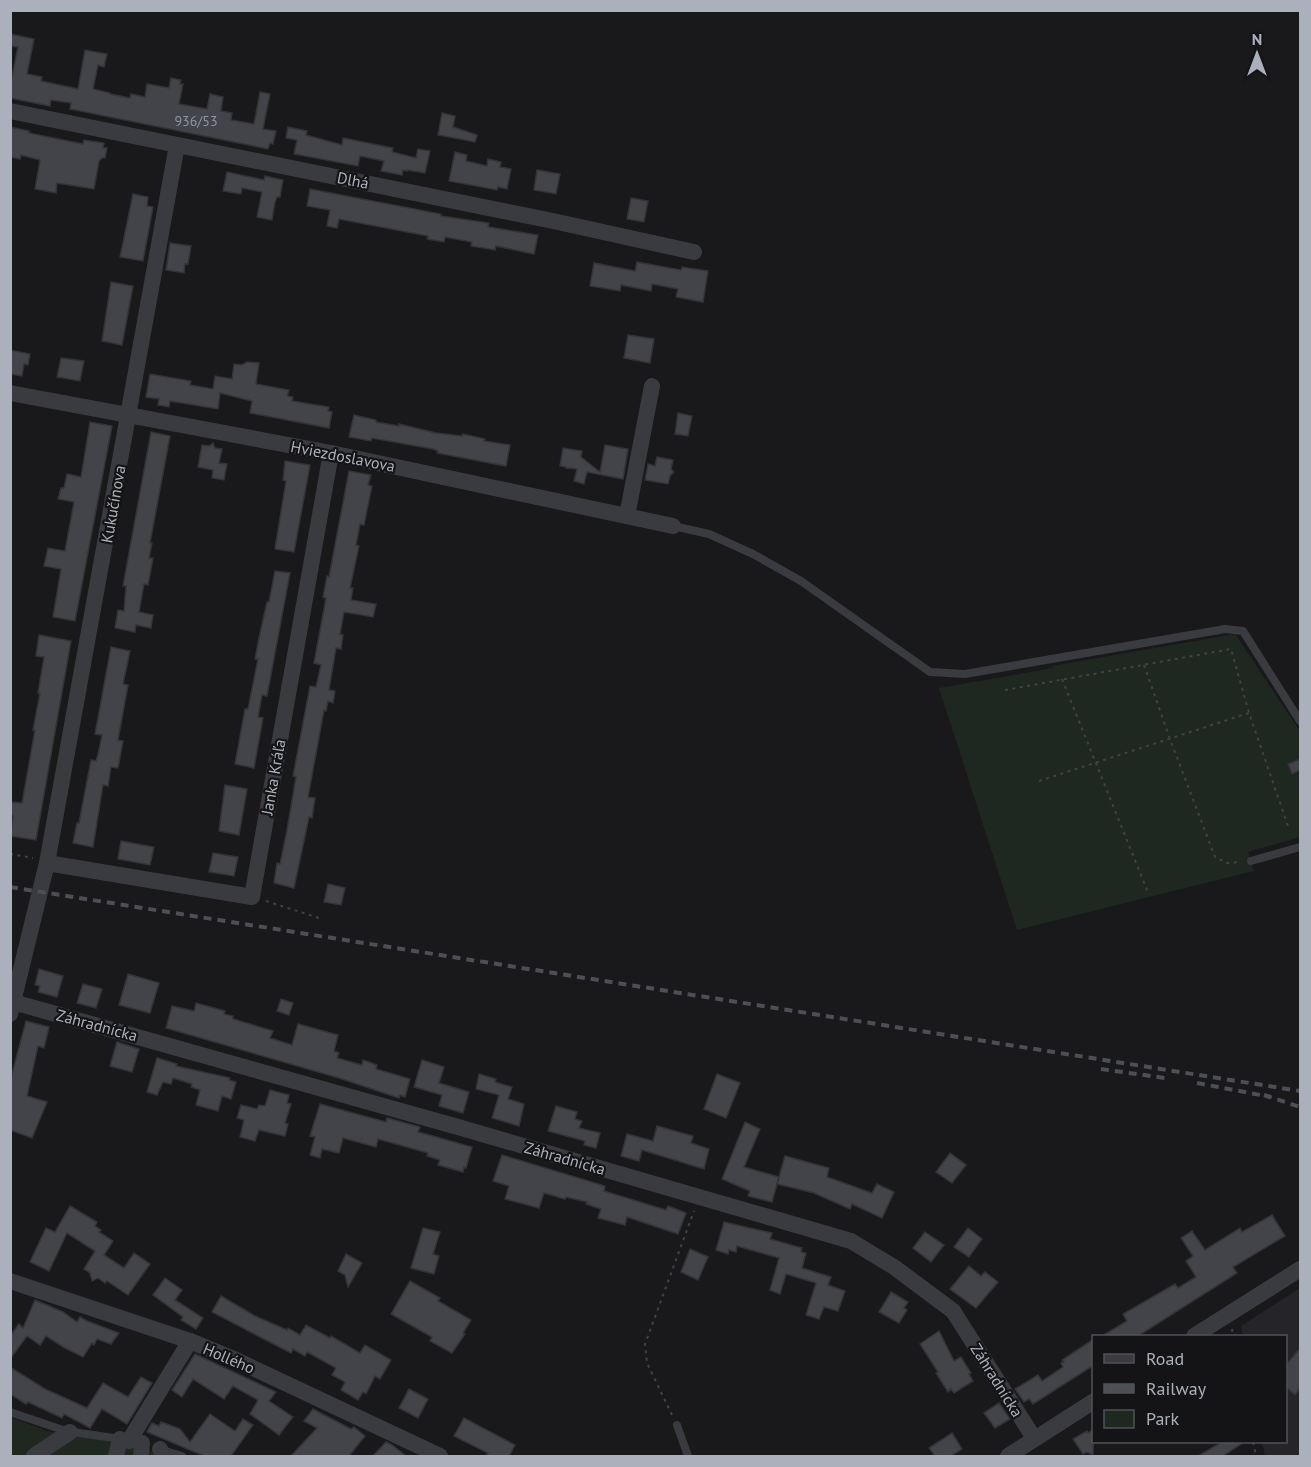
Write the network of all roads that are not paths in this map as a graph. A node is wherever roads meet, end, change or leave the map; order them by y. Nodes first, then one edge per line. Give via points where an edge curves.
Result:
1 (10, 111) edge
2 (177, 145) junction
3 (694, 252) dead end
4 (652, 386) dead end
5 (10, 393) edge
6 (129, 416) junction
7 (331, 453) junction
8 (627, 516) junction
9 (673, 526) joint
10 (1300, 721) edge
11 (1300, 847) edge
12 (1251, 861) road end
13 (47, 863) junction
14 (12, 1008) edge
15 (1300, 1269) edge
16 (10, 1281) edge
17 (1196, 1335) edge
18 (190, 1341) junction
19 (1092, 1402) edge
20 (10, 1412) edge
21 (677, 1425) road end
22 (70, 1432) junction
23 (1034, 1438) junction
24 (133, 1445) edge
25 (161, 1453) edge
26 (34, 1456) edge
27 (116, 1456) edge
28 (182, 1456) edge
29 (440, 1456) edge
30 (688, 1456) edge
31 (1008, 1456) edge

1 - 2 street, Dlhá
2 - 3 street, Dlhá
2 - 6 street, Kukučínova
4 - 8 street
5 - 6 street, Hviezdoslavova
6 - 7 street, Hviezdoslavova
6 - 13 street, Kukučínova
7 - 8 street, Hviezdoslavova
7 - 13 street, Janka Kráľa via 252,897
8 - 9 street, Hviezdoslavova
9 - 10 lane via 709,534 801,581 930,672 965,674 1225,629 1243,631
11 - 12 lane
13 - 14 street, Kukučínova
14 - 23 street, Záhradnícka via 458,1127 851,1241 953,1311
15 - 17 street
16 - 18 street, Hollého
18 - 24 street
18 - 29 street, Hollého
19 - 23 street
20 - 22 lane
21 - 30 lane
22 - 24 lane
22 - 26 street
23 - 31 street
24 - 25 lane
24 - 27 street
25 - 28 lane

